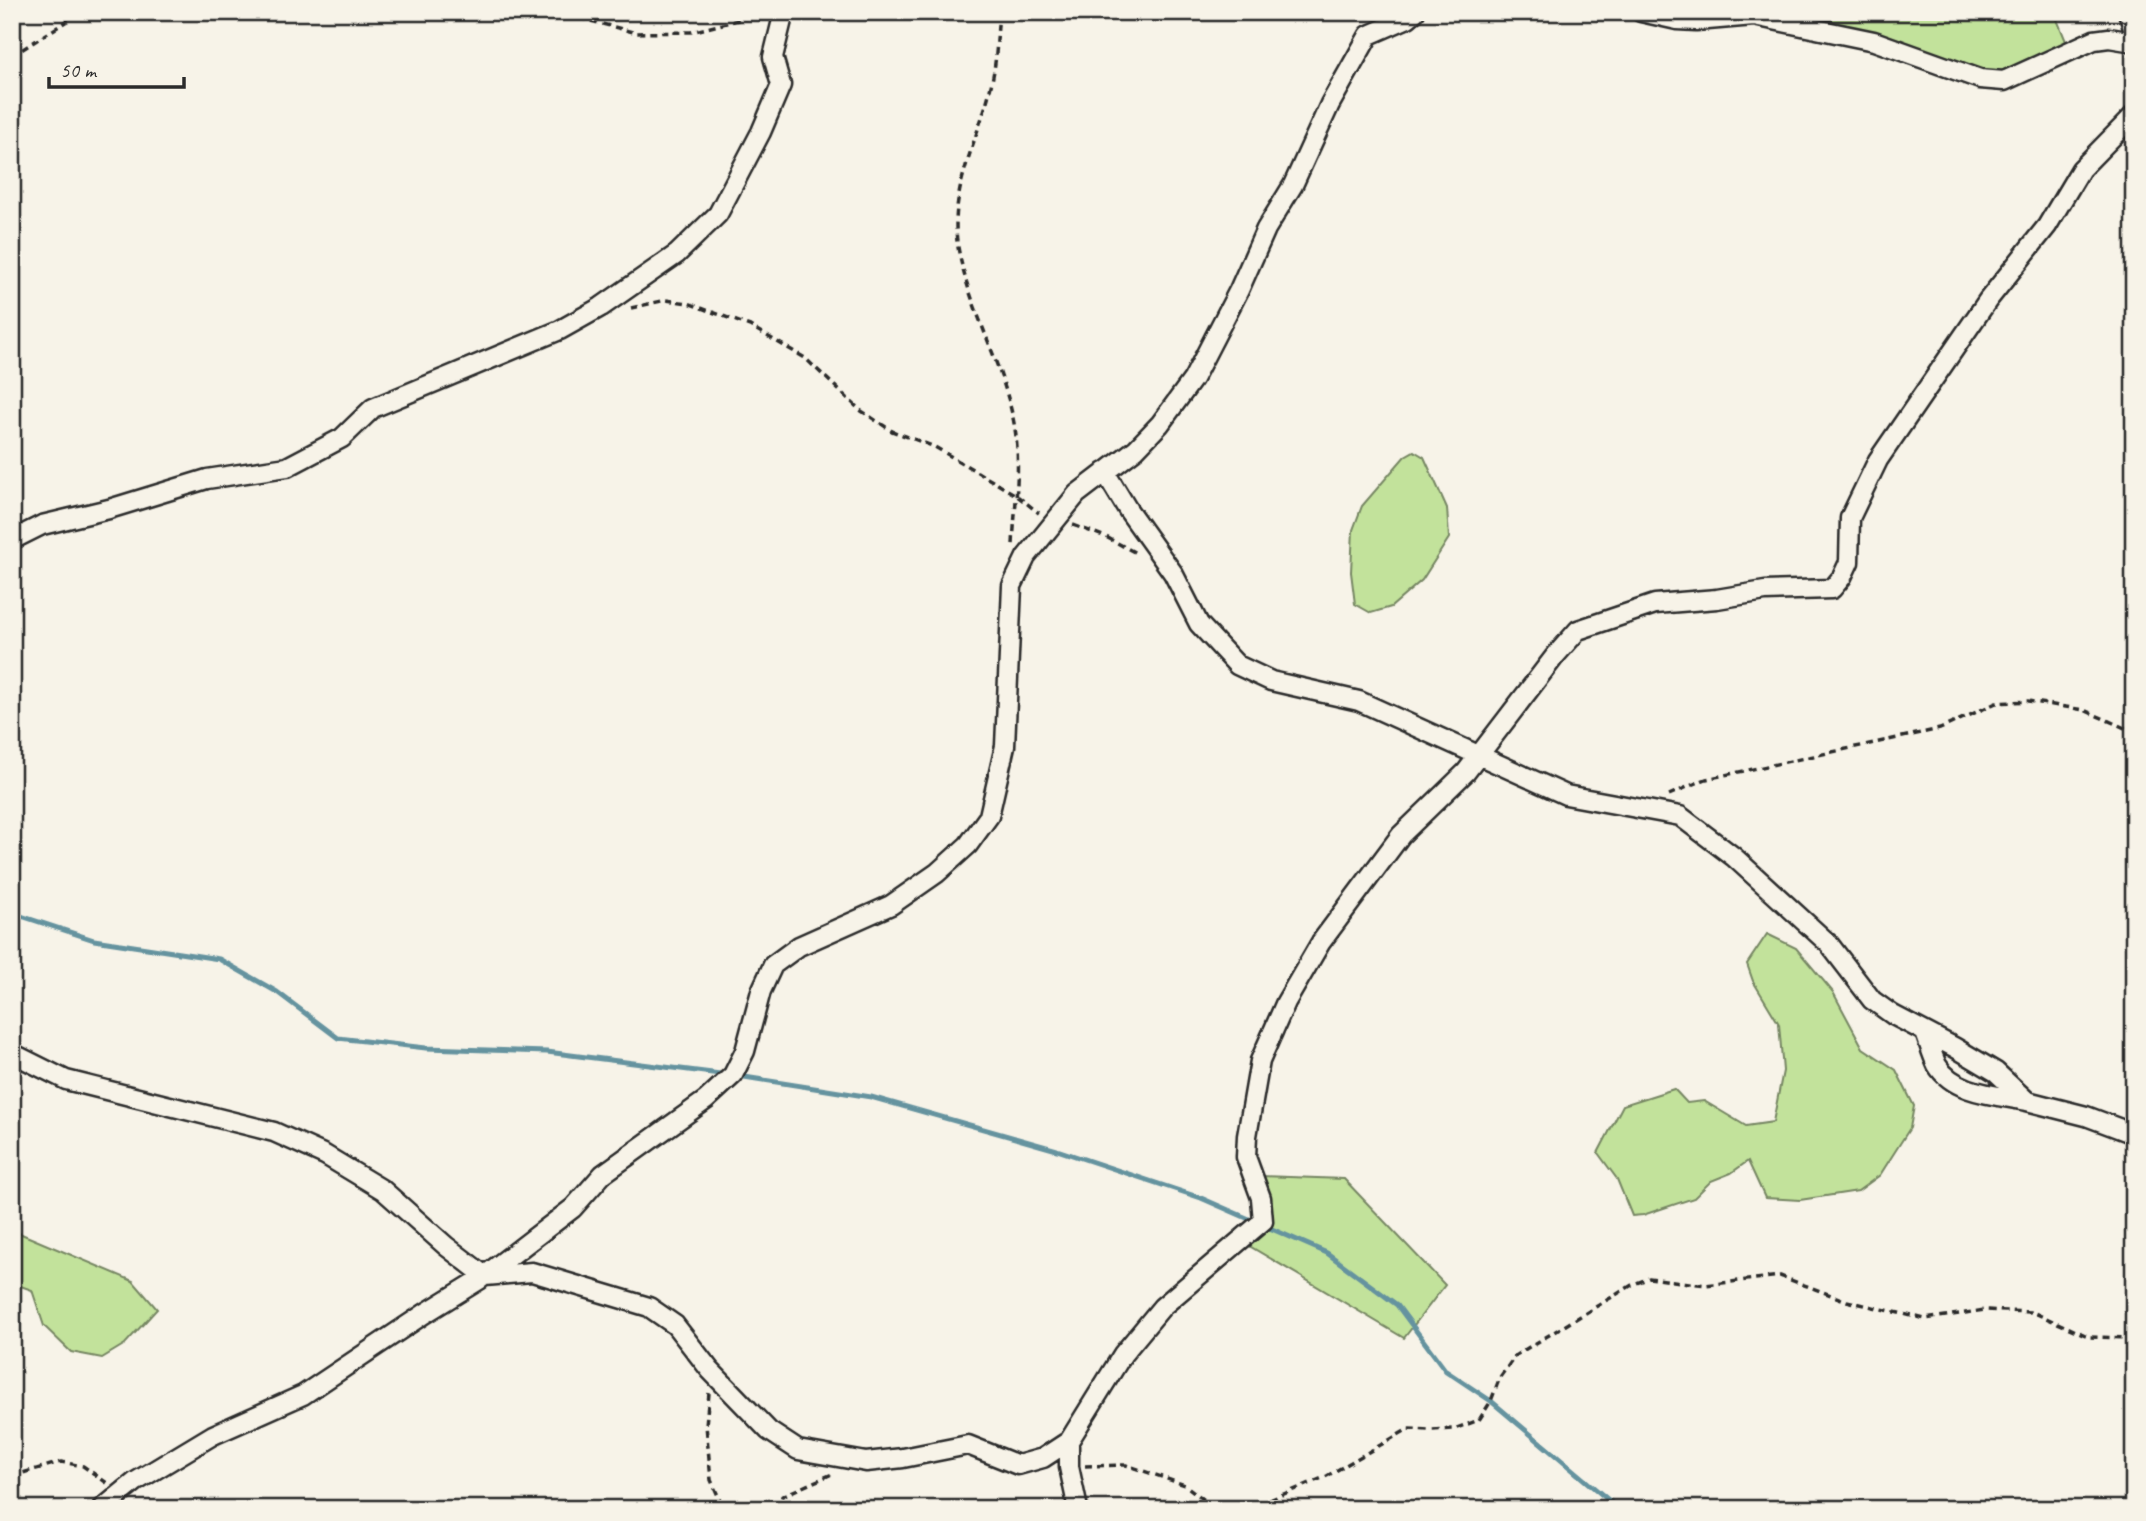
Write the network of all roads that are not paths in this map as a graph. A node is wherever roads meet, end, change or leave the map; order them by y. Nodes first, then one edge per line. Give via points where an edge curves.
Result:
1 (784, 12) edge
2 (1415, 12) edge
3 (1641, 12) edge
4 (2129, 12) edge
5 (2134, 31) edge
6 (2134, 42) edge
7 (2134, 115) edge
8 (1105, 472) junction
9 (12, 540) edge
10 (1477, 755) junction
11 (1925, 1033) junction
12 (12, 1053) edge
13 (2027, 1101) junction
14 (2134, 1134) edge
15 (485, 1276) junction
16 (1069, 1441) junction
17 (102, 1509) edge
18 (1079, 1509) edge

1 - 9 street via 773,57 781,85 718,214 677,254 601,307 560,330 373,408 342,438 287,467 207,479 42,525
2 - 8 street via 1369,35 1193,379 1160,424
3 - 6 street via 1696,21 1754,16 1874,41 1980,79 2004,82 2094,40
4 - 5 street
7 - 10 street via 2081,169 2047,226 1988,300 1878,460 1850,518 1849,562 1832,589 1765,591 1656,604 1578,630
8 - 10 street via 1173,573 1199,624 1237,665 1271,681 1359,701
8 - 15 street via 1077,494 1026,557 1012,586 1005,746 989,816 968,845 891,905 799,946 773,965 733,1075 706,1100 603,1174 573,1208
10 - 11 street via 1566,795 1680,816 1734,857 1829,944 1872,1000
10 - 16 street via 1466,772 1401,835 1321,942 1286,1002 1260,1061 1247,1136 1246,1157 1261,1198 1263,1221 1162,1307 1123,1354
11 - 13 street via 1996,1072
11 - 13 street via 1938,1066 1951,1080 1971,1090
12 - 15 street via 66,1080 274,1132 325,1155 383,1190
13 - 14 street
15 - 16 street via 532,1272 649,1307 675,1325 710,1370 769,1431 797,1450 866,1462 968,1445 1018,1465 1043,1458
15 - 17 street via 303,1395 213,1435 135,1482
16 - 18 street via 1069,1467

